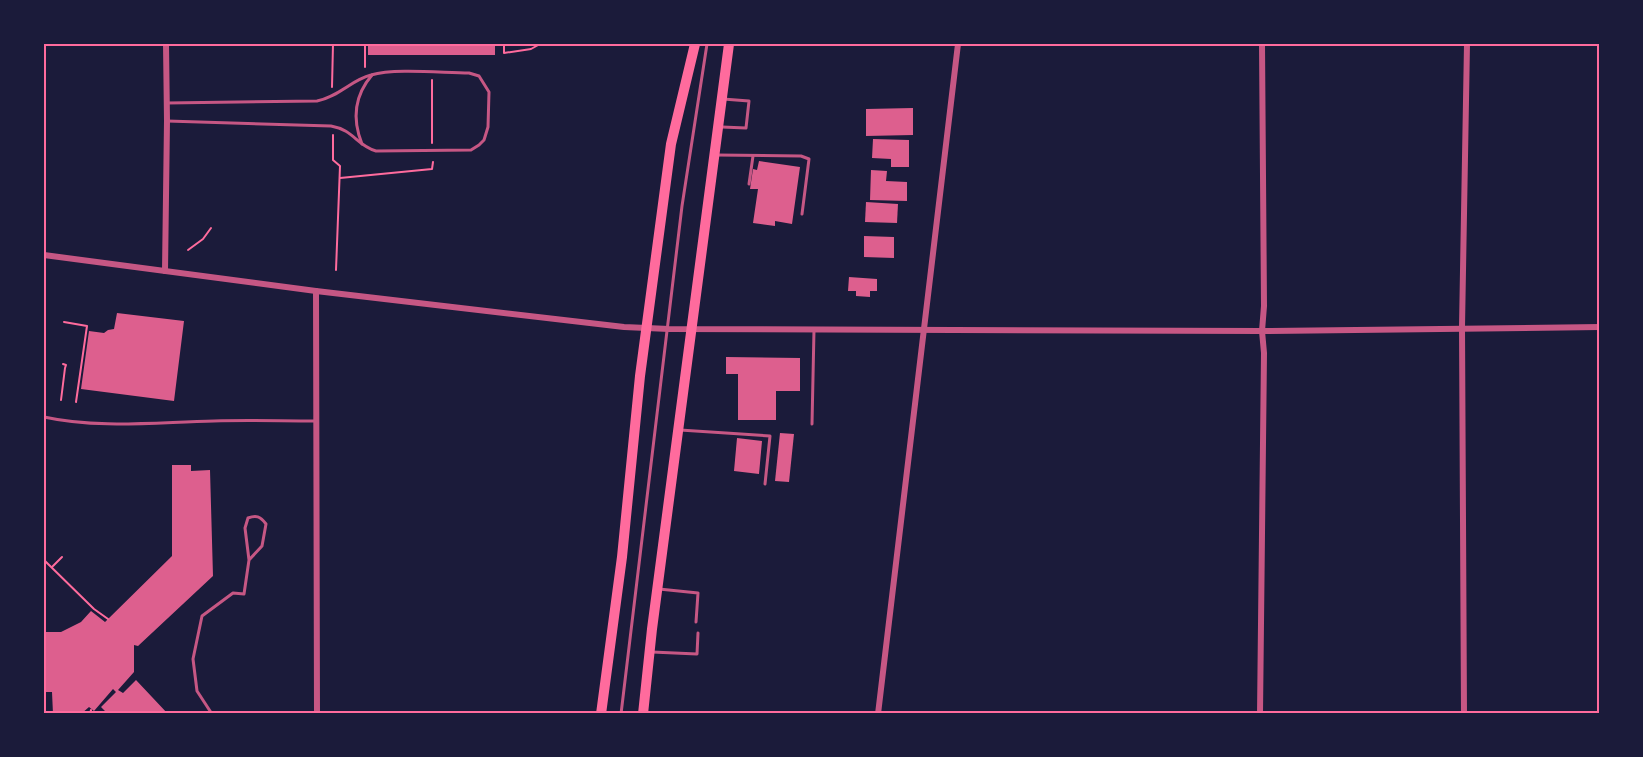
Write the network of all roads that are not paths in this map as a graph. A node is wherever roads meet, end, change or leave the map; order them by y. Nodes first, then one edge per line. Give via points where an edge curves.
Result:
1 (166, 44) edge
2 (695, 44) edge
3 (707, 44) edge
4 (729, 44) edge
5 (957, 44) edge
6 (1262, 44) edge
7 (1467, 44) edge
8 (373, 74) junction
9 (721, 99) junction
10 (167, 103) junction
11 (167, 121) junction
12 (717, 126) junction
13 (362, 146) junction
14 (714, 155) junction
15 (753, 156) junction
16 (749, 184) dead end
17 (802, 214) dead end
18 (44, 255) edge
19 (165, 271) junction
20 (316, 291) junction
21 (1462, 327) junction
22 (1599, 327) edge
23 (648, 328) junction
24 (669, 329) junction
25 (691, 330) junction
26 (814, 330) junction
27 (922, 330) junction
28 (1262, 331) junction
29 (44, 417) edge
30 (315, 421) junction
31 (812, 424) dead end
32 (678, 430) junction
33 (765, 484) dead end
34 (249, 560) junction
35 (657, 589) junction
36 (696, 622) dead end
37 (698, 633) dead end
38 (650, 652) junction
39 (212, 714) edge
40 (317, 714) edge
41 (601, 714) edge
42 (621, 714) edge
43 (643, 714) edge
44 (878, 714) edge
45 (1260, 714) edge
46 (1464, 714) edge

1 - 10 street
2 - 23 main road via 671,144
3 - 24 lane via 682,206
4 - 9 main road
5 - 27 street
6 - 28 street
7 - 21 street
8 - 10 lane via 317,101
8 - 13 lane via 358,97 356,122
8 - 13 lane via 479,76 489,92 488,127 484,140 471,150 376,151
9 - 12 main road
9 - 12 lane via 749,101 746,128
10 - 11 street
11 - 13 lane via 331,126 351,133
11 - 19 street
12 - 14 main road
14 - 15 lane
14 - 25 main road
15 - 16 lane
15 - 17 lane via 809,159
18 - 19 street
19 - 20 street
20 - 23 street
20 - 30 street
21 - 22 street
21 - 28 street
21 - 46 street
23 - 24 street
23 - 41 main road
24 - 25 street
24 - 42 lane
25 - 26 street
25 - 32 main road
26 - 27 street
26 - 31 lane
27 - 28 street
27 - 44 street
28 - 45 street
29 - 30 lane via 111,424
30 - 40 street
32 - 33 lane via 770,436
32 - 35 main road
34 - 34 lane via 262,546 266,524 255,515 248,518 245,528
34 - 39 lane via 244,594 233,593 202,616 193,658 197,691
35 - 36 lane via 698,593
35 - 38 main road
37 - 38 lane via 697,654
38 - 43 main road

